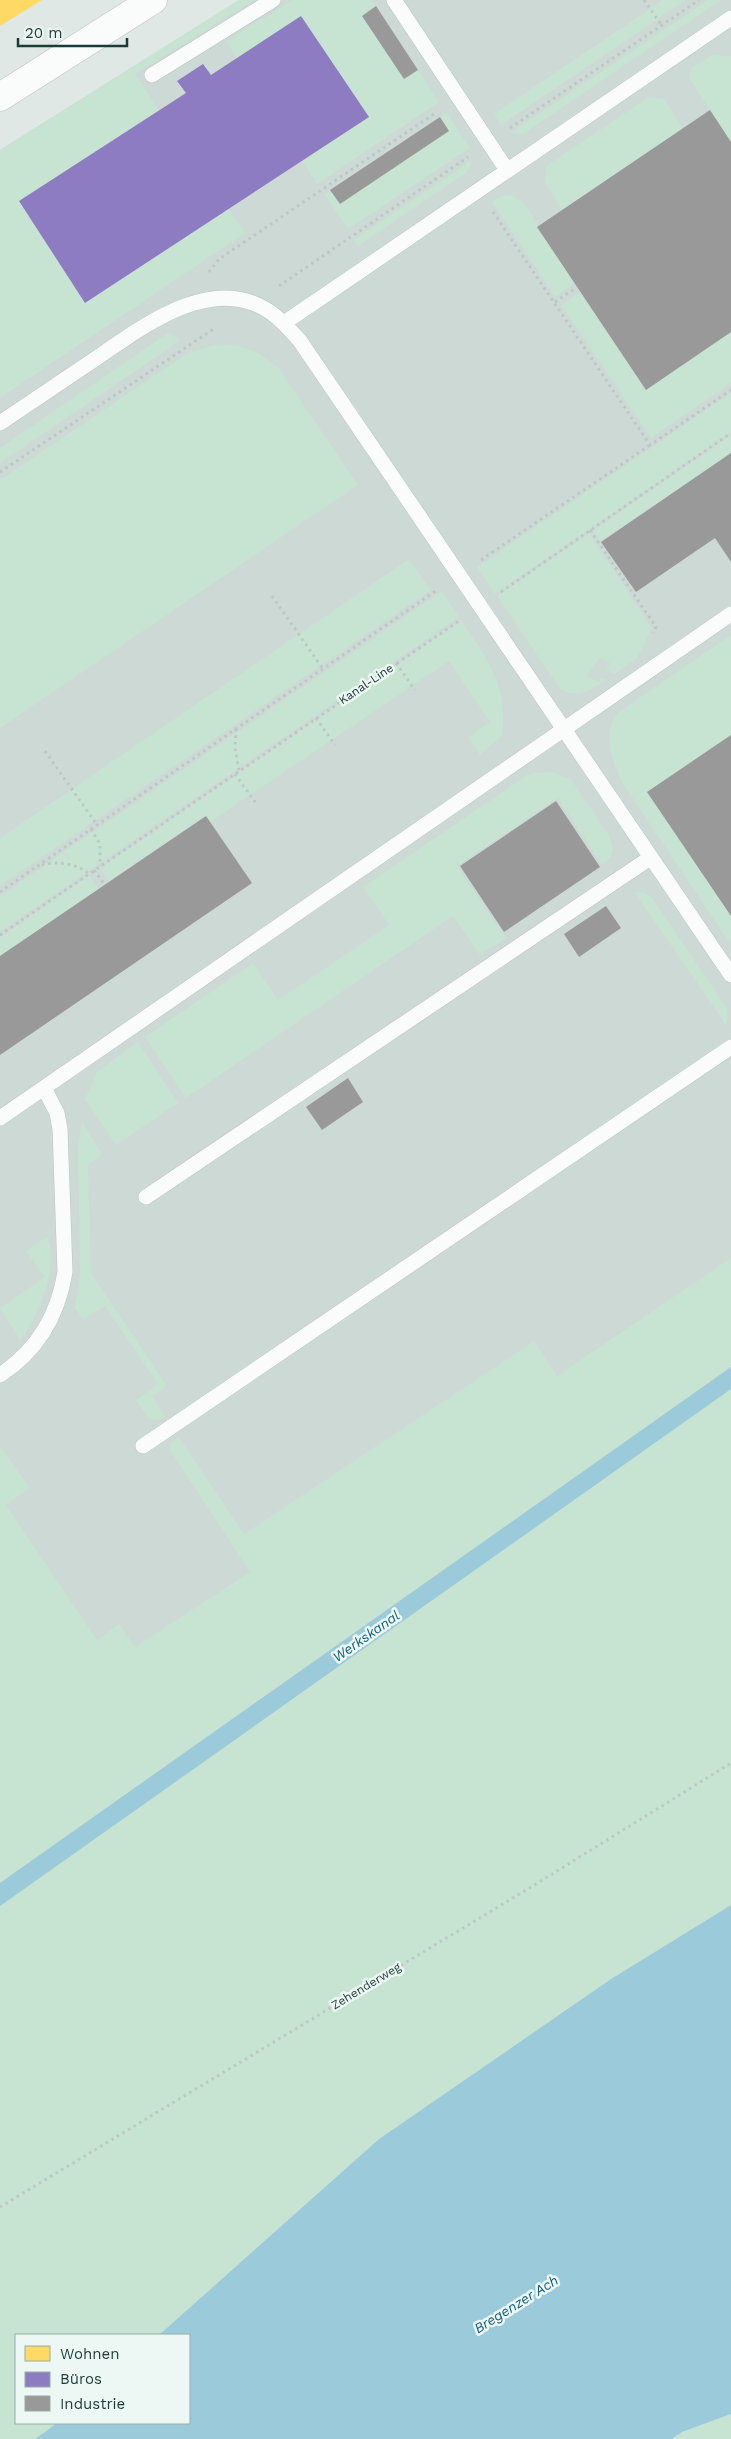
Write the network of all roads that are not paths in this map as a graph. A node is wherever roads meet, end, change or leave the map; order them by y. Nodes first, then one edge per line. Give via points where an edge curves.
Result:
1 (153, 0) edge
2 (273, 0) edge
3 (394, 0) edge
4 (731, 18) edge
5 (152, 75) dead end
6 (0, 97) edge
7 (507, 170) junction
8 (284, 323) junction
9 (0, 423) edge
10 (731, 614) edge
11 (563, 730) junction
12 (650, 858) junction
13 (731, 975) edge
14 (731, 1047) edge
15 (44, 1088) junction
16 (0, 1118) edge
17 (146, 1197) dead end
18 (0, 1375) edge
19 (144, 1446) dead end

1 - 6 street
2 - 5 lane
3 - 7 lane
4 - 7 lane
7 - 8 lane
8 - 9 lane via 266,309 225,299 177,308 147,323
8 - 11 lane via 300,341
10 - 11 lane
11 - 12 lane
11 - 15 lane
12 - 13 lane
12 - 17 lane
14 - 19 lane
15 - 16 lane
15 - 18 lane via 57,1113 60,1129 65,1272 62,1293 40,1340

